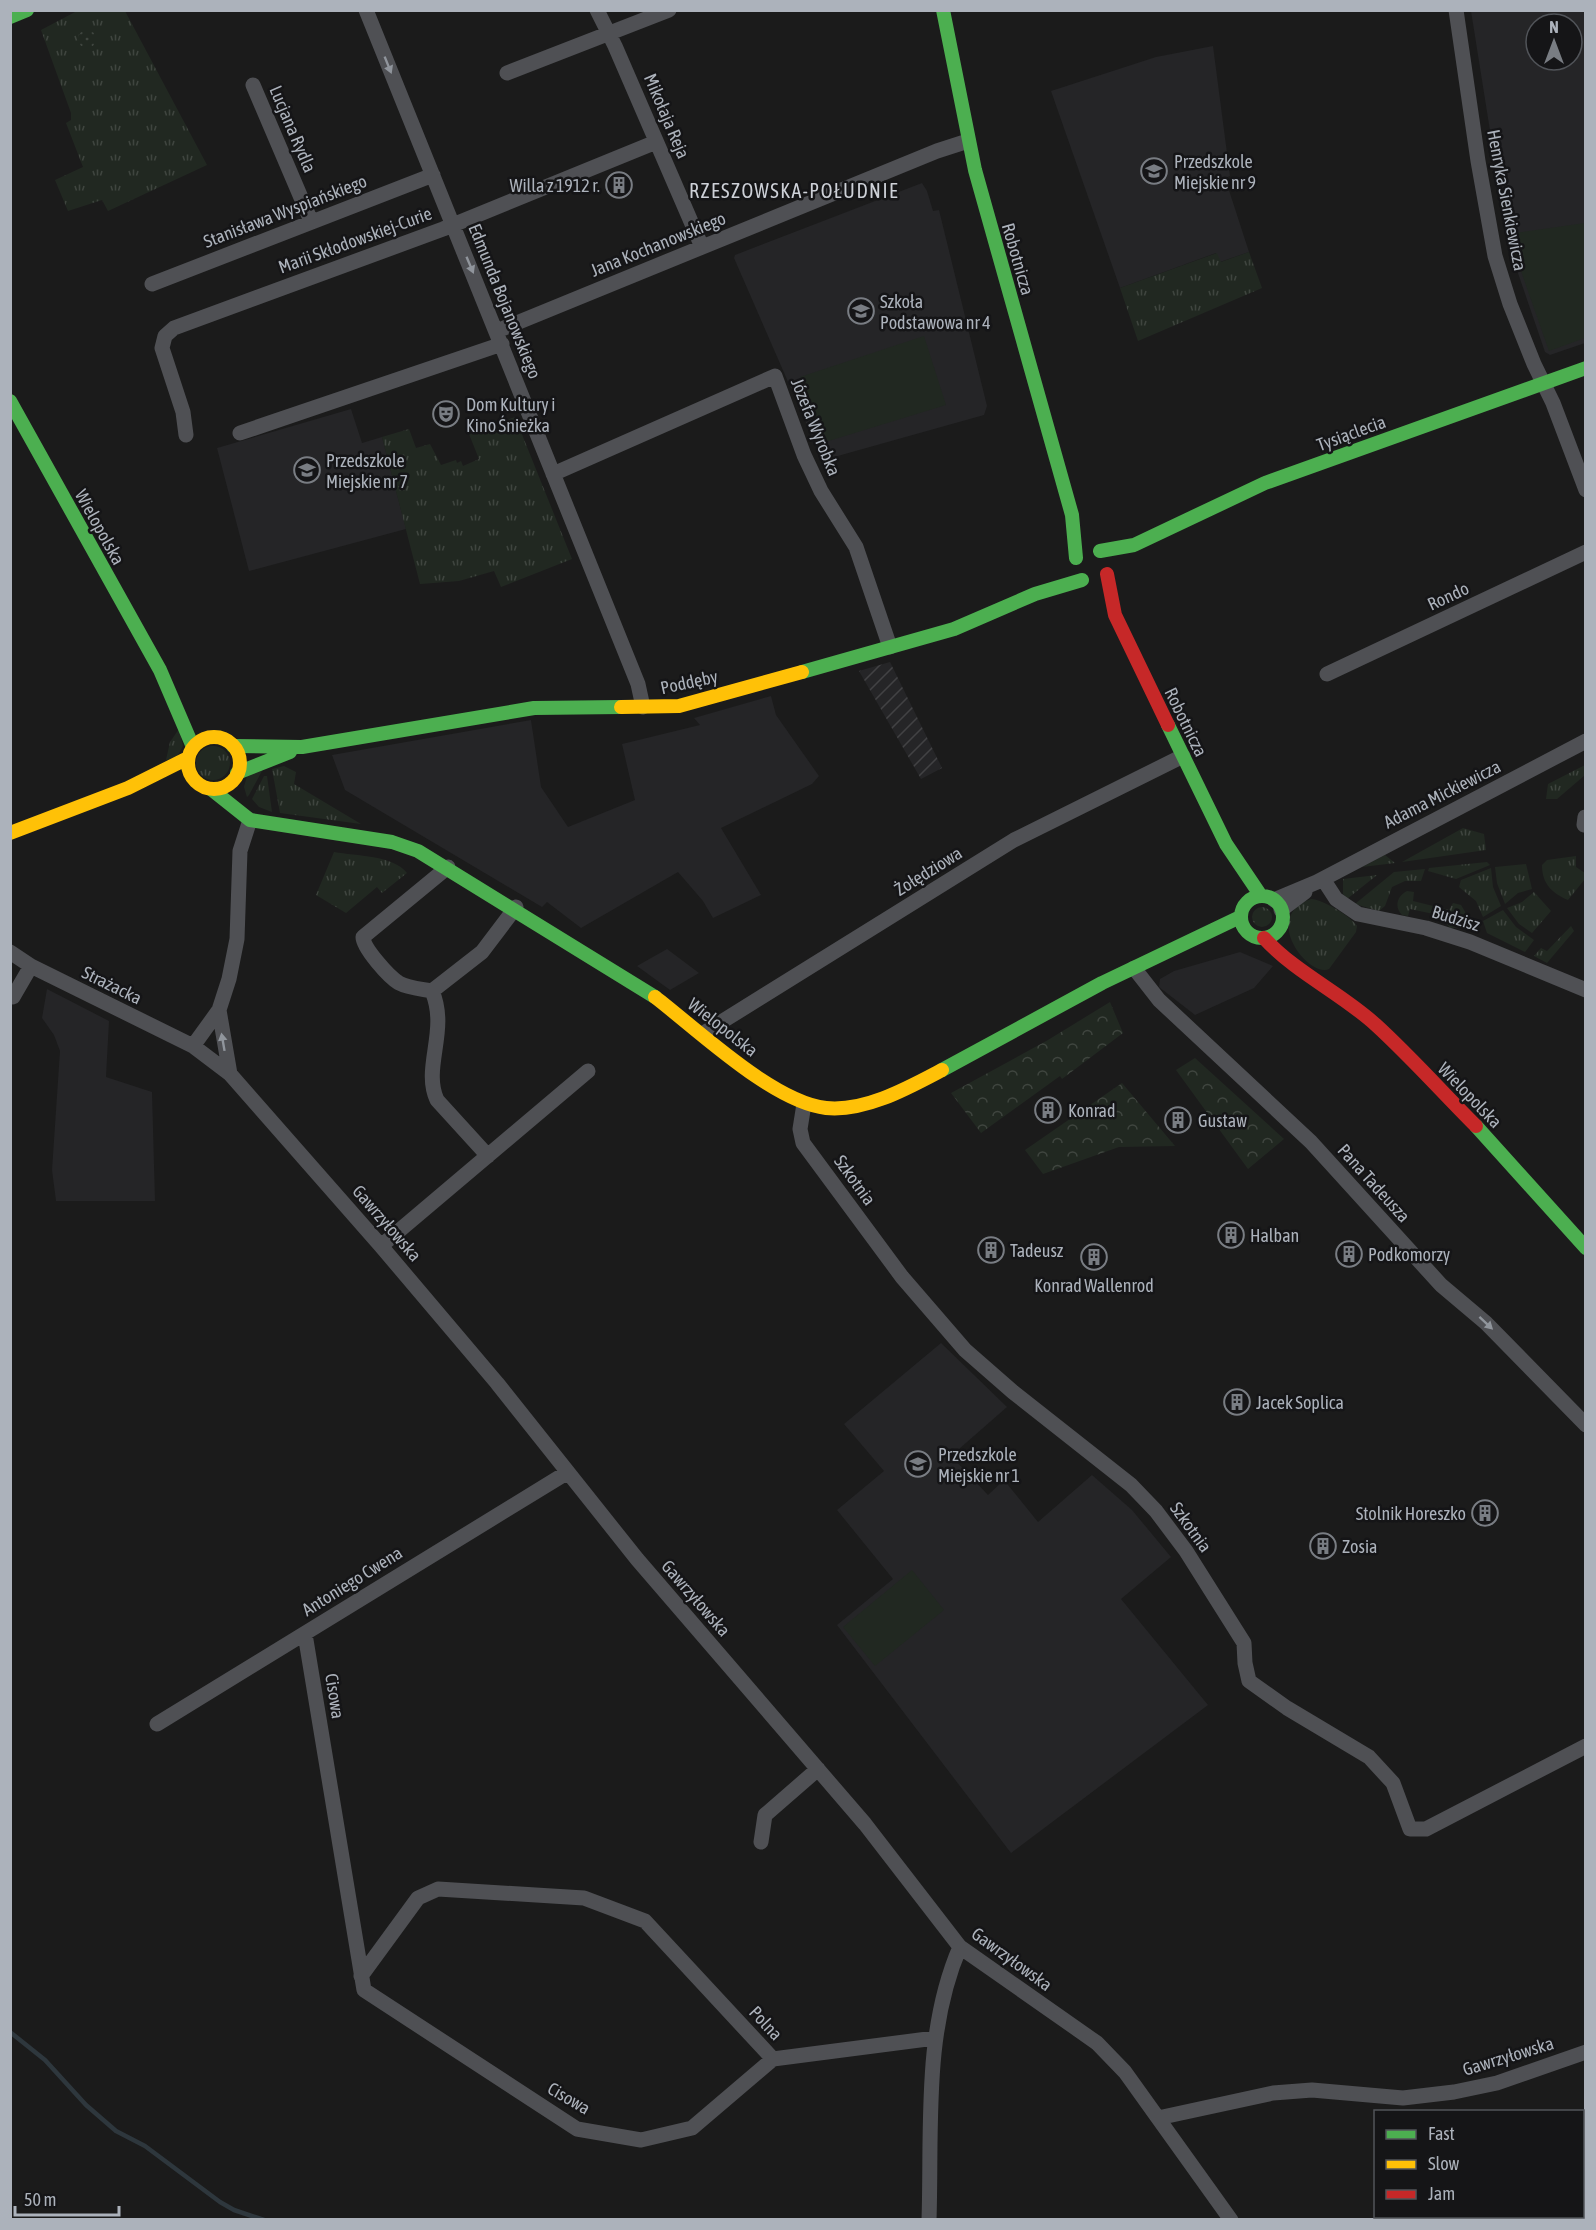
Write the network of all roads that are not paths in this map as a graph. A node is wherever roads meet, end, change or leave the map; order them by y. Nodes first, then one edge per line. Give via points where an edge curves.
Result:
1 (27, 10) edge
2 (366, 10) edge
3 (597, 10) edge
4 (669, 10) edge
5 (943, 10) edge
6 (1456, 10) edge
7 (10, 18) edge
8 (608, 34) junction
9 (507, 73) dead end
10 (253, 85) dead end
11 (968, 141) junction
12 (656, 142) junction
13 (433, 175) junction
14 (311, 221) junction
15 (453, 225) junction
16 (702, 247) junction
17 (152, 284) dead end
18 (500, 337) junction
19 (1586, 368) edge
20 (1543, 383) junction
21 (12, 405) edge
22 (240, 433) dead end
23 (186, 435) dead end
24 (553, 474) junction
25 (1586, 490) edge
26 (1072, 515) junction
27 (1134, 545) junction
28 (1098, 550) junction
29 (1586, 552) edge
30 (1075, 562) junction
31 (1108, 572) junction
32 (1084, 581) junction
33 (1035, 594) junction
34 (1115, 615) junction
35 (890, 647) junction
36 (160, 670) junction
37 (1327, 674) dead end
38 (643, 707) junction
39 (212, 737) junction
40 (1586, 741) edge
41 (233, 746) junction
42 (302, 747) junction
43 (191, 752) junction
44 (1183, 756) junction
45 (236, 776) junction
46 (194, 779) junction
47 (128, 788) junction
48 (211, 789) junction
49 (49, 816) junction
50 (250, 820) junction
51 (10, 833) edge
52 (10, 840) edge
53 (1226, 844) junction
54 (447, 867) junction
55 (1320, 881) junction
56 (1272, 902) junction
57 (516, 907) junction
58 (1243, 910) junction
59 (1279, 930) junction
60 (1247, 932) junction
61 (1264, 938) junction
62 (1177, 950) junction
63 (12, 952) edge
64 (31, 966) junction
65 (1134, 968) junction
66 (1316, 979) junction
67 (1586, 990) edge
68 (432, 991) junction
69 (10, 995) edge
70 (219, 1010) junction
71 (702, 1034) junction
72 (193, 1046) junction
73 (588, 1071) dead end
74 (230, 1074) junction
75 (804, 1104) junction
76 (488, 1156) junction
77 (381, 1246) junction
78 (1586, 1248) edge
79 (1585, 1425) edge
80 (568, 1472) junction
81 (305, 1634) junction
82 (157, 1724) dead end
83 (1586, 1746) edge
84 (818, 1769) junction
85 (761, 1842) dead end
86 (960, 1947) junction
87 (361, 1976) junction
88 (934, 2038) junction
89 (1586, 2052) edge
90 (773, 2059) junction
91 (1158, 2118) junction
92 (929, 2220) edge
93 (1231, 2220) edge

1 - 7 street
2 -> 13 street, Edmunda Bojanowskiego
3 - 8 street, Mikołaja Reja
4 - 8 street
5 - 11 street, Robotnicza
6 - 20 street, Henryka Sienkiewicza via 1495,256
8 - 9 street
8 - 12 street, Mikołaja Reja
10 - 14 street, Lucjana Rydla
11 - 16 street, Jana Kochanowskiego
11 - 26 street, Robotnicza
12 - 15 street, Marii Skłodowskiej-Curie
12 - 16 street, Mikołaja Reja
13 - 14 street, Stanisława Wyspiańskiego
13 - 15 street, Edmunda Bojanowskiego
14 - 17 street, Stanisława Wyspiańskiego
15 -> 18 street, Edmunda Bojanowskiego
15 - 23 street, Marii Skłodowskiej-Curie via 174,328 165,336 162,348 183,412
16 - 18 street, Jana Kochanowskiego
18 - 22 street, Jana Kochanowskiego
18 - 24 street, Edmunda Bojanowskiego
19 - 20 street, Tysiąclecia
20 - 25 street, Henryka Sienkiewicza
20 - 27 street, Tysiąclecia via 1265,483
21 - 36 street, Wielopolska
24 - 35 street, Józefa Wyrobka via 775,376 820,491 856,547
24 - 38 street, Edmunda Bojanowskiego via 638,684
26 - 28 street, Robotnicza
26 - 30 street, Robotnicza
27 - 28 street, Tysiąclecia
27 - 31 street, Tysiąclecia
28 - 30 street via 1084,550
28 - 31 street via 1108,559
29 - 37 street, Rondo
30 - 32 street
30 - 33 street, Poddęby
31 - 32 street via 1099,582
31 - 34 street, Robotnicza
32 - 33 street, Poddęby
32 - 34 street, Robotnicza
33 - 35 street, Poddęby via 954,629
34 - 44 street, Robotnicza
35 - 38 street, Poddęby via 679,706
36 - 39 street, Wielopolska
36 - 43 street, Wielopolska
38 - 42 street, Poddęby via 534,708
39 - 41 street
39 - 43 street
40 - 55 street, Adama Mickiewicza
41 - 42 street, Poddęby
41 - 45 street via 239,759
42 - 45 street, Poddęby
43 - 46 street via 190,773
43 - 47 street
44 - 53 street, Robotnicza
44 - 71 street, Żołędziowa via 1014,840
45 - 48 street via 226,785
45 - 50 street
46 - 47 street
46 - 48 street
47 - 49 street
48 - 50 street, Wielopolska
49 - 51 street
49 - 52 street
50 - 54 street, Wielopolska via 392,842
50 - 70 street via 240,851 237,939
53 - 56 street, Robotnicza
53 - 58 street, Robotnicza
54 - 57 street, Wielopolska
54 - 68 street via 363,937 373,957 398,982
55 - 56 street, Adama Mickiewicza
55 - 67 street, Budzisz via 1336,899 1358,914 1470,942
56 - 58 street
56 - 59 street via 1282,919
57 - 68 street via 482,952
57 - 71 street, Wielopolska via 643,987
58 - 60 street
58 - 62 street, Wielopolska
59 - 61 street
59 - 66 street, Wielopolska
60 - 61 street
60 - 62 street, Wielopolska
61 - 66 street, Wielopolska via 1282,958
62 - 65 street, Wielopolska
63 - 64 street, Strażacka
64 - 69 street via 13,997
64 - 72 street, Strażacka
65 - 75 street, Wielopolska via 884,1098 842,1108
65 -> 79 street, Pana Tadeusza via 1159,1000 1311,1142 1441,1285 1486,1323
66 - 78 street, Wielopolska via 1376,1025 1479,1130
68 - 76 street via 440,1021 434,1092
70 - 72 street
74 -> 70 street
71 - 75 street, Wielopolska via 769,1086
72 - 74 street, Gawrzyłowska
73 - 76 street
74 - 77 street, Gawrzyłowska
75 - 83 street, Szkotnia via 800,1129 803,1143 928,1310 973,1357 1131,1485 1156,1511 1244,1643 1250,1680 1287,1708 1369,1757 1393,1783 1410,1829 1426,1829
76 - 77 street
77 - 80 street, Gawrzyłowska
80 - 81 street, Antoniego Cwena
80 - 84 street, Gawrzyłowska via 637,1559
81 - 82 street, Antoniego Cwena
81 - 87 street, Cisowa
84 - 85 street via 765,1815
84 - 86 street, Gawrzyłowska
86 - 88 street
86 - 91 street, Gawrzyłowska via 1097,2043 1125,2072
87 - 90 street, Cisowa via 364,1990 577,2129 641,2140 692,2128
87 - 90 street, Polna via 418,1898 438,1889 584,1898 645,1921
88 - 90 street, Polna
88 - 92 street
89 - 91 street, Gawrzyłowska via 1497,2083 1454,2092 1403,2098 1312,2090 1272,2093
91 - 93 street, Gawrzyłowska

